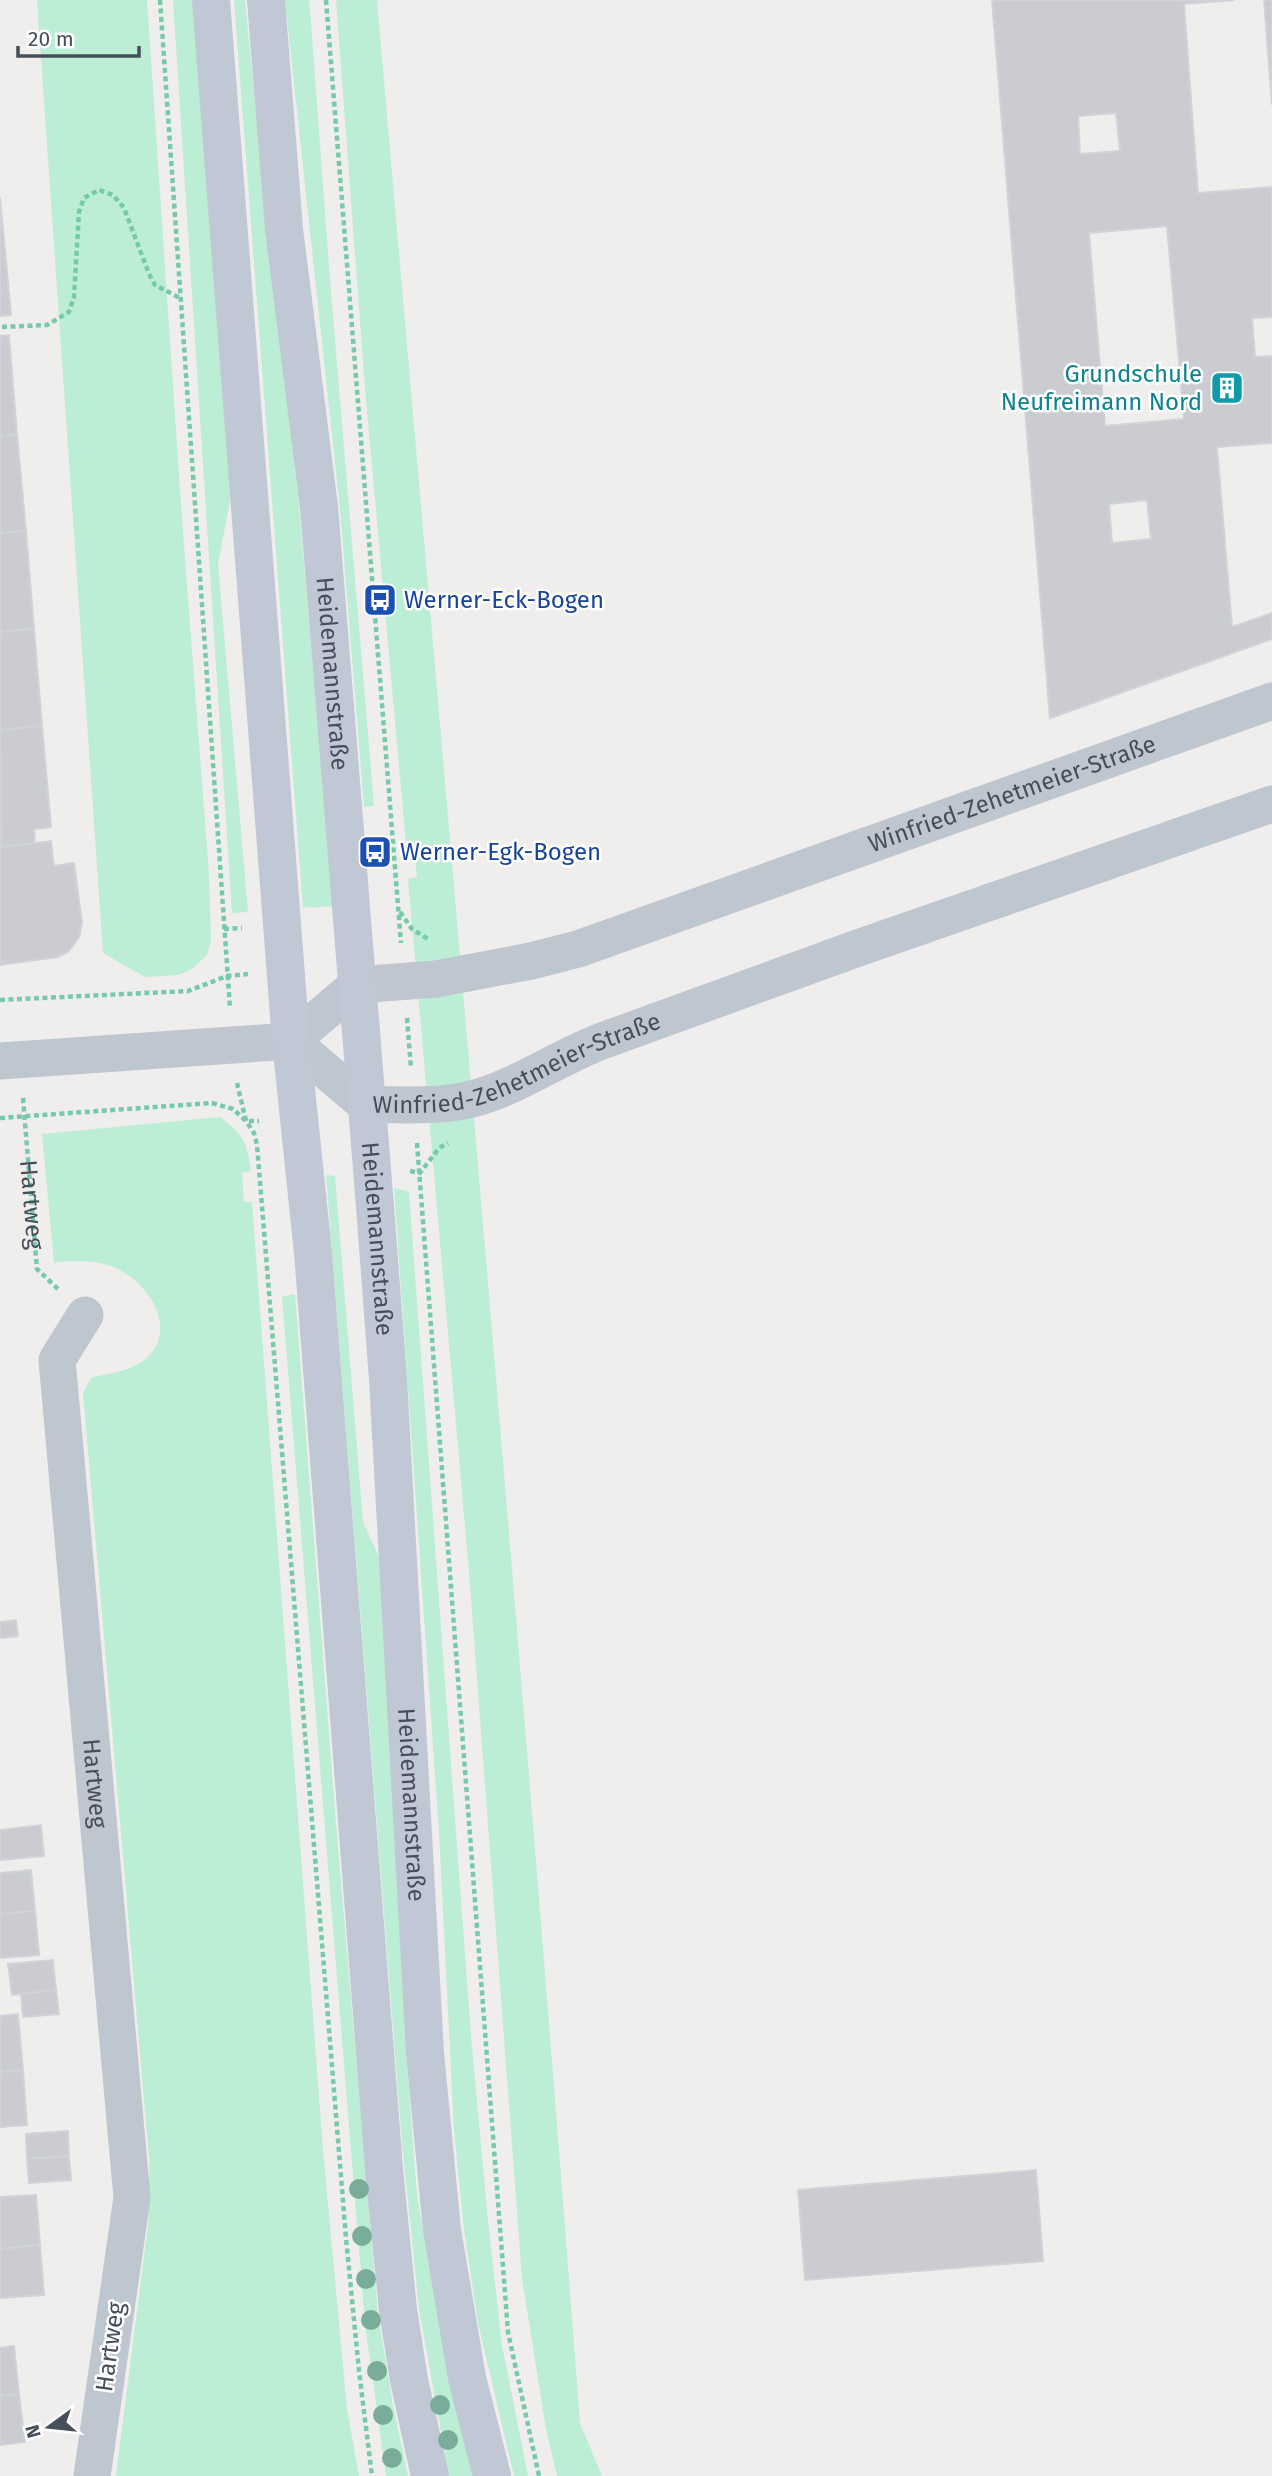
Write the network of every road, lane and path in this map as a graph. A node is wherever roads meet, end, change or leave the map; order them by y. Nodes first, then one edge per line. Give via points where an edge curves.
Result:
1 (160, 0) edge
2 (211, 0) edge
3 (266, 0) edge
4 (326, 0) edge
5 (181, 298) junction
6 (2, 327) edge
7 (1272, 701) edge
8 (1272, 804) edge
9 (227, 976) junction
10 (404, 981) junction
11 (357, 985) junction
12 (0, 1000) edge
13 (291, 1041) junction
14 (234, 1046) junction
15 (0, 1061) edge
16 (414, 1103) junction
17 (366, 1104) junction
18 (24, 1116) junction
19 (0, 1118) edge
20 (246, 1121) junction
21 (85, 1315) joint
22 (92, 2476) edge
23 (372, 2476) edge
24 (430, 2476) edge
25 (492, 2476) edge
26 (539, 2476) edge

1 - 5 path
2 - 13 main road
3 - 11 main road, Heidemannstraße via 284,229 319,507
4 - 10 path, Heidemannstraße
5 - 6 path via 156,285 124,208 113,195 99,190 84,198 79,212 69,312 47,325
5 - 9 path
7 - 10 street, Winfried-Zehetmeier-Straße via 578,949 484,971
8 - 16 street, Winfried-Zehetmeier-Straße via 602,1041 480,1097
9 - 12 path via 188,991
9 - 14 path
10 - 11 street, Winfried-Zehetmeier-Straße
10 - 16 path, Heidemannstraße
11 - 13 street
11 - 17 main road, Heidemannstraße
13 - 14 street
13 - 17 street, Winfried-Zehetmeier-Straße
13 - 24 main road via 313,1253 388,2207 398,2310
14 - 15 street
14 - 20 path
16 - 17 street, Winfried-Zehetmeier-Straße
16 - 26 path, Heidemannstraße via 508,2332
17 - 25 main road, Heidemannstraße via 388,1379 425,2053 442,2230 467,2378
18 - 19 path
18 - 20 path via 212,1103 233,1109
18 - 21 path, Hartweg via 37,1269
20 - 23 path via 257,1145 345,2224
21 - 22 street, Hartweg via 57,1360 132,2197

